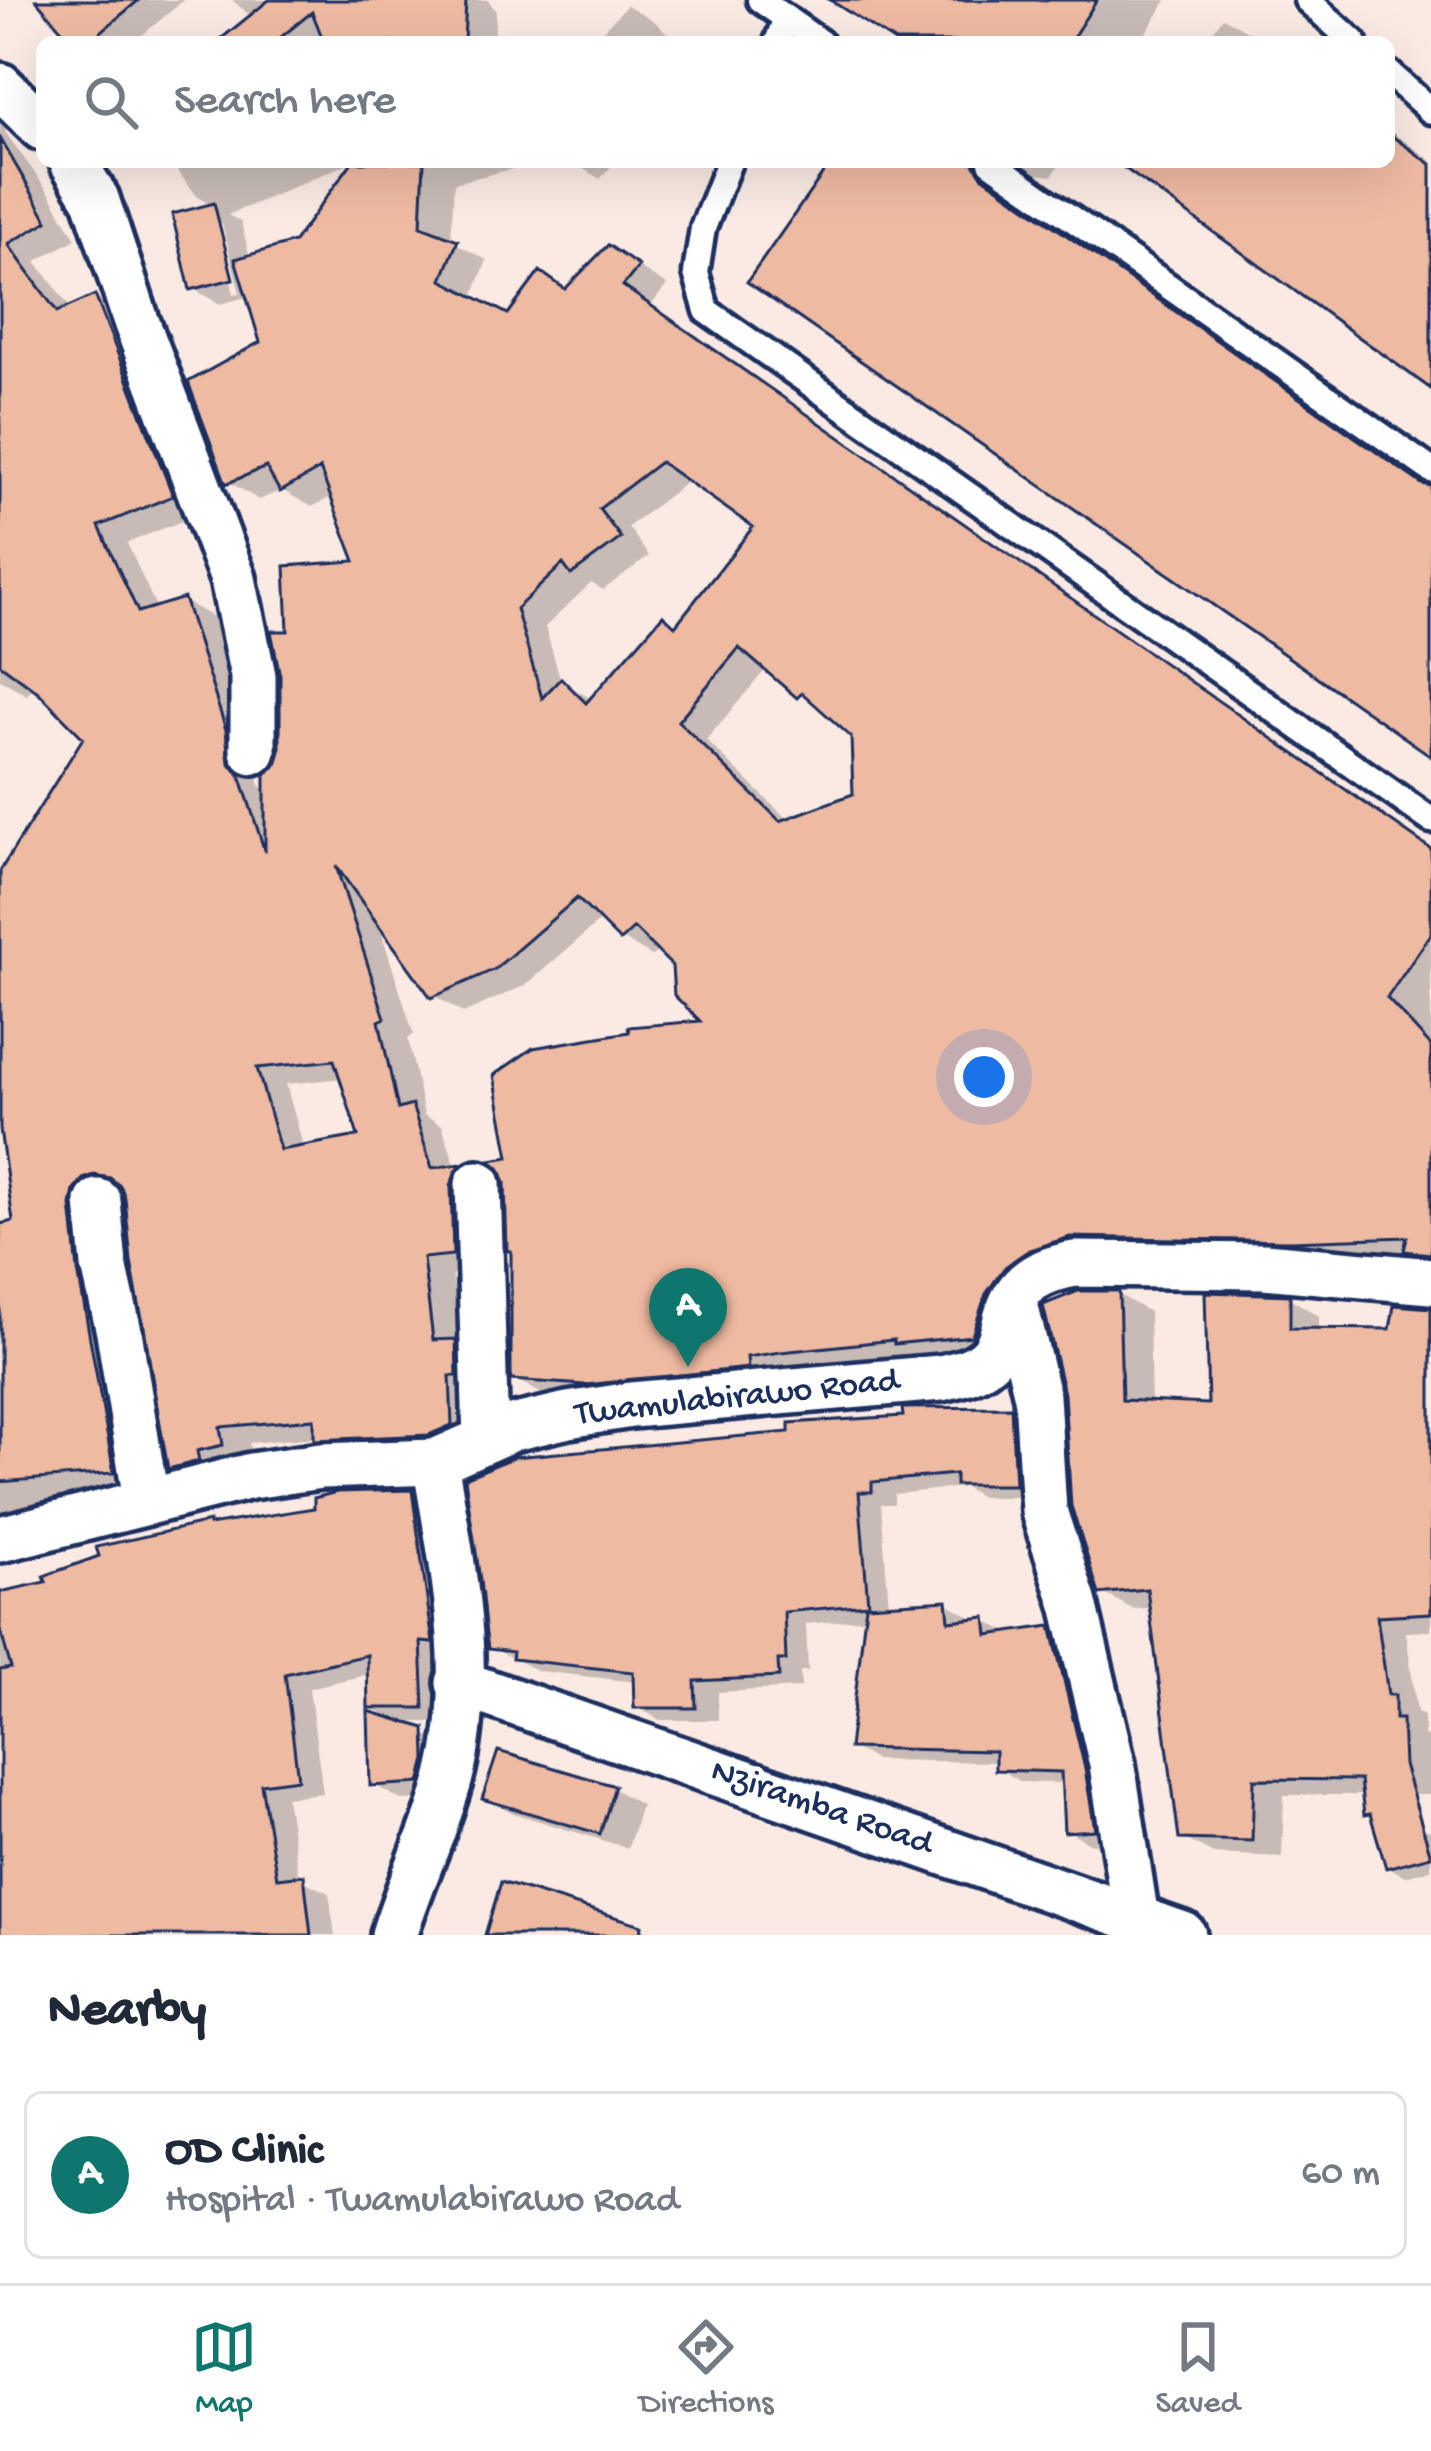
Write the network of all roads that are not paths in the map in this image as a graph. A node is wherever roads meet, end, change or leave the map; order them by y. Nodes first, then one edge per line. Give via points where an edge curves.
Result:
1 (760, 0) edge
2 (1306, 0) edge
3 (781, 30) edge
4 (1347, 36) edge
5 (1395, 79) edge
6 (0, 86) edge
7 (1431, 111) edge
8 (36, 121) edge
9 (77, 168) edge
10 (727, 168) edge
11 (1000, 168) edge
12 (1431, 470) edge
13 (253, 751) dead end
14 (1431, 820) edge
15 (478, 1184) dead end
16 (98, 1202) dead end
17 (1431, 1281) edge
18 (1013, 1297) junction
19 (486, 1438) junction
20 (435, 1462) junction
21 (146, 1500) junction
22 (0, 1539) edge
23 (459, 1683) junction
24 (1136, 1919) junction
25 (394, 1935) edge
26 (1183, 1935) edge

1 - 3 lane
2 - 4 lane
5 - 7 lane
6 - 8 street
9 - 13 street via 96,200 233,579 253,676
10 - 14 lane via 696,273 707,311
11 - 12 lane
15 - 19 street
16 - 21 street
17 - 18 street via 1264,1266 1075,1264 1045,1269
18 - 19 street, Twamulabirawo Road via 991,1357 966,1373 631,1405
18 - 24 street via 1037,1396 1044,1511 1112,1764
19 - 20 street, Twamulabirawo Road
20 - 21 street, Twamulabirawo Road via 297,1469
20 - 23 street
21 - 22 street, Twamulabirawo Road
23 - 24 street, Nziramba Road
23 - 25 street via 450,1777
24 - 26 street, Nziramba Road

